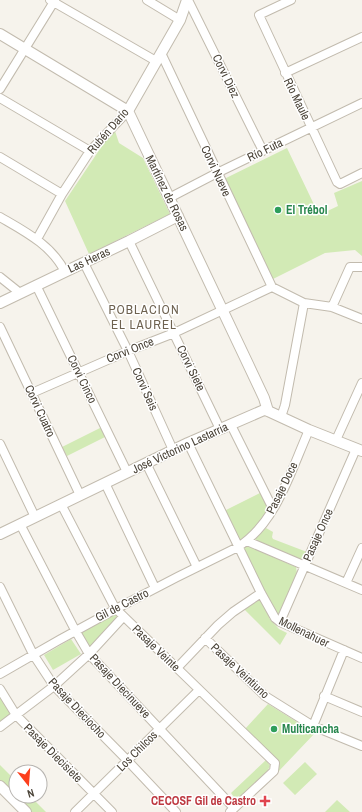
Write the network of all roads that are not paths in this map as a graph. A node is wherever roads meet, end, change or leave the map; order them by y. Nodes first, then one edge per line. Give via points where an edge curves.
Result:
1 (147, 0) edge
2 (188, 0) edge
3 (291, 0) edge
4 (53, 1) edge
5 (180, 20) junction
6 (0, 34) edge
7 (362, 38) edge
8 (25, 49) junction
9 (159, 57) junction
10 (285, 73) junction
11 (0, 89) edge
12 (0, 98) edge
13 (362, 103) edge
14 (128, 111) junction
15 (311, 127) junction
16 (90, 151) junction
17 (263, 151) junction
18 (0, 157) edge
19 (217, 173) junction
20 (362, 173) edge
21 (62, 194) junction
22 (169, 198) junction
23 (0, 216) edge
24 (178, 216) junction
25 (37, 239) junction
26 (129, 241) junction
27 (84, 263) junction
28 (362, 266) edge
29 (65, 272) junction
30 (0, 277) edge
31 (36, 285) junction
32 (272, 287) junction
33 (20, 293) junction
34 (0, 303) edge
35 (304, 303) junction
36 (332, 307) junction
37 (223, 310) junction
38 (362, 319) edge
39 (0, 327) edge
40 (174, 333) junction
41 (128, 351) junction
42 (78, 372) junction
43 (362, 383) edge
44 (32, 393) junction
45 (268, 411) junction
46 (280, 417) junction
47 (231, 425) junction
48 (220, 429) junction
49 (309, 430) junction
50 (336, 440) junction
51 (188, 443) junction
52 (0, 444) edge
53 (173, 450) junction
54 (359, 450) edge
55 (146, 463) junction
56 (127, 472) junction
57 (104, 483) junction
58 (80, 495) junction
59 (61, 504) junction
60 (275, 506) junction
61 (35, 517) junction
62 (20, 524) junction
63 (0, 534) edge
64 (247, 541) junction
65 (238, 547) junction
66 (362, 548) edge
67 (304, 566) junction
68 (197, 567) junction
69 (346, 583) junction
70 (0, 587) edge
71 (155, 588) junction
72 (362, 590) edge
73 (261, 593) junction
74 (115, 608) junction
75 (123, 617) junction
76 (280, 622) junction
77 (75, 630) junction
78 (205, 638) junction
79 (344, 650) junction
80 (33, 654) junction
81 (89, 654) junction
82 (362, 658) edge
83 (177, 668) junction
84 (0, 674) edge
85 (54, 686) junction
86 (0, 689) edge
87 (198, 690) junction
88 (324, 696) junction
89 (362, 712) edge
90 (16, 715) junction
91 (313, 726) junction
92 (0, 727) edge
93 (159, 728) junction
94 (362, 746) edge
95 (127, 760) junction
96 (2, 792) edge
97 (93, 793) junction
98 (232, 810) edge
99 (26, 812) edge
100 (75, 812) edge
101 (112, 812) edge
102 (176, 812) edge

1 - 5 street
2 - 5 street, Rubén Darío
2 - 17 street, Corvi Diez
3 - 10 street, Río Maule via 259,15
4 - 8 street
4 - 9 street
5 - 9 street, Rubén Darío
6 - 8 street
7 - 10 street
8 - 11 street
8 - 14 street
9 - 14 street, Rubén Darío
9 - 19 street, Corvi Nueve
10 - 15 street, Río Maule
12 - 16 street
13 - 15 street, Río Futa
14 - 16 street, Rubén Darío
14 - 22 street, Martínez de Rosas
15 - 17 street, Río Futa
15 - 20 street, Río Maule via 337,182 340,184
16 - 21 street, Rubén Darío
17 - 19 street, Río Futa
18 - 21 street
19 - 22 street, Río Futa
19 - 32 street, Corvi Nueve
21 - 25 street, Rubén Darío
22 - 24 street, Martínez de Rosas
23 - 25 street
24 - 26 street, Las Heras
24 - 37 street, Martínez de Rosas
25 - 29 street via 58,259
26 - 27 street, Las Heras
26 - 40 street, Corvi Siete
27 - 29 street, Las Heras
27 - 41 street, Corvi Seis
28 - 36 street via 350,268
29 - 31 street, Las Heras
30 - 33 street
31 - 33 street, Las Heras
31 - 42 street, Corvi Cinco
32 - 35 street
32 - 37 street, Corvi Once
33 - 34 street, Las Heras
35 - 36 street
35 - 46 street via 285,405
36 - 38 street
37 - 40 street, Corvi Once
37 - 45 street, Martínez de Rosas
39 - 44 street, Corvi Cuatro
40 - 41 street, Corvi Once
40 - 48 street, Corvi Siete
41 - 42 street, Corvi Once
41 - 53 street, Corvi Seis
42 - 44 street, Corvi Once
42 - 56 street, Corvi Cinco
43 - 50 street
44 - 58 street, Corvi Cuatro
45 - 46 street
45 - 47 street, José Victorino Lastarria via 264,410
46 - 49 street
47 - 48 street, José Victorino Lastarria
47 - 60 street via 271,505
48 - 51 street, José Victorino Lastarria
49 - 50 street
49 - 60 street, Pasaje Doce
50 - 54 street
51 - 53 street, José Victorino Lastarria
51 - 65 street, Mollenahuer
52 - 61 street
53 - 55 street, José Victorino Lastarria
54 - 67 street, Pasaje Once
55 - 56 street, José Victorino Lastarria
55 - 68 street
56 - 57 street, José Victorino Lastarria
57 - 58 street, José Victorino Lastarria
57 - 71 street
58 - 59 street, José Victorino Lastarria
59 - 61 street, José Victorino Lastarria
59 - 74 street, Pasaje Veinte
60 - 64 street, Pasaje Doce
61 - 62 street, José Victorino Lastarria
62 - 63 street, José Victorino Lastarria
62 - 77 street, Pasaje Diecinueve
64 - 65 street, Gil de Castro
64 - 67 street
65 - 68 street, Gil de Castro
65 - 73 street, Mollenahuer
66 - 69 street
67 - 69 street
67 - 76 street, Pasaje Once
68 - 71 street, Gil de Castro
69 - 72 street
70 - 80 street, Pasaje Dieciocho
71 - 74 street, Gil de Castro
73 - 76 street, Mollenahuer
73 - 78 street via 233,612
74 - 75 street, Pasaje Veinte
74 - 77 street, Gil de Castro
75 - 81 street
75 - 83 street, Pasaje Veinte
76 - 79 street, Mollenahuer
77 - 80 street, Gil de Castro
77 - 81 street, Pasaje Diecinueve
78 - 83 street
78 - 91 street, Pasaje Veintiuno via 265,696
79 - 82 street, Mollenahuer
79 - 88 street
80 - 84 street, Gil de Castro
80 - 85 street, Pasaje Dieciocho
81 - 85 street
81 - 93 street, Pasaje Diecinueve
83 - 87 street, Pasaje Veinte
85 - 90 street
85 - 95 street, Pasaje Dieciocho
86 - 90 street, Pasaje Diecisiete
87 - 93 street, Los Chilcos
87 - 98 street, Pasaje Veinte via 275,763 274,771
88 - 89 street
88 - 91 street
90 - 92 street
90 - 97 street, Pasaje Diecisiete
91 - 94 street, Pasaje Veintiuno
93 - 95 street, Los Chilcos
93 - 98 street, Pasaje Diecinueve
95 - 97 street, Los Chilcos
95 - 102 street, Pasaje Dieciocho
96 - 99 street
97 - 100 street, Los Chilcos
97 - 101 street, Pasaje Diecisiete

